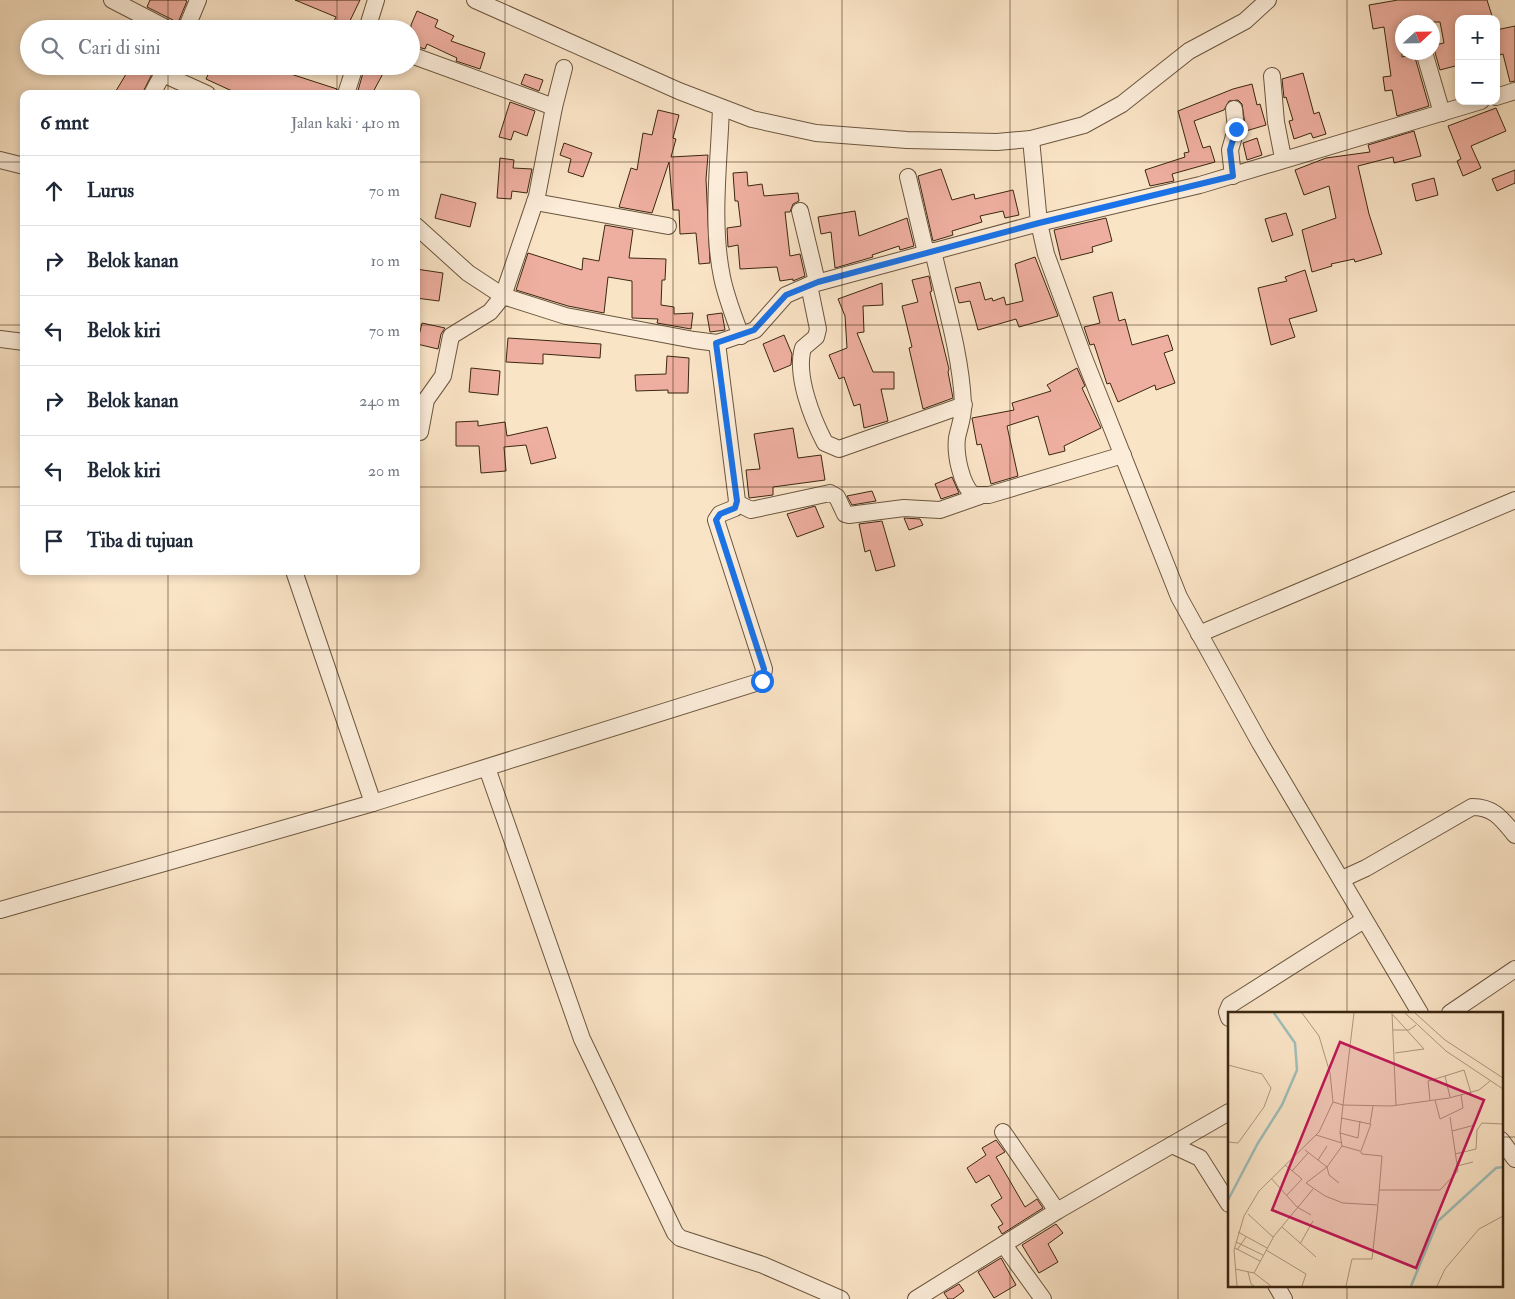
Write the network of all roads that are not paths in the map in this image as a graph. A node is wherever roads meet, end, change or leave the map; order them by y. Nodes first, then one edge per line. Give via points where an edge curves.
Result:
1 (112, 0) edge
2 (198, 0) edge
3 (376, 0) edge
4 (474, 0) edge
5 (1268, 0) edge
6 (151, 20) edge
7 (190, 20) edge
8 (370, 20) edge
9 (420, 58) edge
10 (1426, 60) edge
11 (564, 68) dead end
12 (162, 75) edge
13 (174, 75) edge
14 (352, 75) edge
15 (1272, 76) dead end
16 (154, 90) edge
17 (200, 90) edge
18 (347, 90) edge
19 (1515, 91) edge
20 (1500, 96) edge
21 (1468, 105) edge
22 (554, 107) junction
23 (721, 108) junction
24 (1234, 109) dead end
25 (1442, 113) junction
26 (1031, 139) junction
27 (1284, 158) junction
28 (0, 160) edge
29 (20, 165) edge
30 (1233, 176) junction
31 (908, 177) dead end
32 (536, 202) junction
33 (800, 211) dead end
34 (1039, 223) junction
35 (668, 226) dead end
36 (420, 230) edge
37 (930, 252) junction
38 (813, 284) junction
39 (503, 296) junction
40 (740, 336) junction
41 (0, 339) edge
42 (20, 342) edge
43 (716, 343) junction
44 (964, 405) junction
45 (420, 432) dead end
46 (1123, 455) junction
47 (980, 496) junction
48 (1515, 500) edge
49 (737, 503) junction
50 (295, 575) edge
51 (1199, 634) junction
52 (487, 768) junction
53 (373, 803) junction
54 (1515, 835) edge
55 (1342, 879) junction
56 (0, 910) edge
57 (1364, 920) junction
58 (1515, 969) edge
59 (1419, 1012) edge
60 (1451, 1012) edge
61 (1228, 1015) edge
62 (1228, 1113) edge
63 (1003, 1132) dead end
64 (1502, 1141) edge
65 (1172, 1145) junction
66 (1515, 1159) edge
67 (1228, 1202) edge
68 (1057, 1211) junction
69 (1004, 1245) junction
70 (1277, 1286) edge
71 (919, 1298) edge
72 (841, 1299) edge
73 (1043, 1299) edge
74 (1284, 1299) edge

1 - 6 street
2 - 7 street
3 - 8 street
4 - 23 street
5 - 26 street via 1245,21 1188,51 1122,104 1076,129
9 - 22 street
10 - 25 street
11 - 22 street
12 - 16 street
13 - 17 street
14 - 18 street
15 - 27 street
19 - 20 street
21 - 25 street
22 - 32 street
23 - 26 street via 752,119 816,133 907,140 997,142
23 - 40 street via 719,257
24 - 30 street via 1236,129 1230,150
25 - 27 street
26 - 34 street
27 - 30 street
28 - 29 street
30 - 34 street
31 - 37 street
32 - 35 street
32 - 39 street
33 - 38 street
34 - 37 street
34 - 46 street via 1046,254
36 - 39 street via 468,273
37 - 38 street
37 - 44 street
38 - 40 street via 786,295 758,327
38 - 44 street via 818,329 816,337 803,348 800,370 825,443 839,449
39 - 43 street via 566,316
39 - 45 street via 490,312 451,336 443,376 426,400
40 - 43 street
41 - 42 street
43 - 49 street
44 - 47 street via 957,437 958,459 967,488 973,495
46 - 47 street
46 - 51 street via 1179,597
47 - 49 street via 940,510 904,508 849,516 838,497 830,493 751,510
48 - 51 street
49 - 52 street via 735,508 717,516 716,520 764,669 762,681
50 - 53 street
51 - 55 street
52 - 53 street
52 - 72 street via 582,1039 675,1233 680,1238 763,1265
53 - 56 street
54 - 55 street via 1496,812 1472,807
55 - 57 street
57 - 59 street
57 - 61 street via 1230,1005
58 - 60 street
62 - 65 street
63 - 68 street
64 - 66 street
65 - 67 street via 1200,1158
65 - 68 street
68 - 69 street
69 - 71 street
69 - 73 street
70 - 74 street

